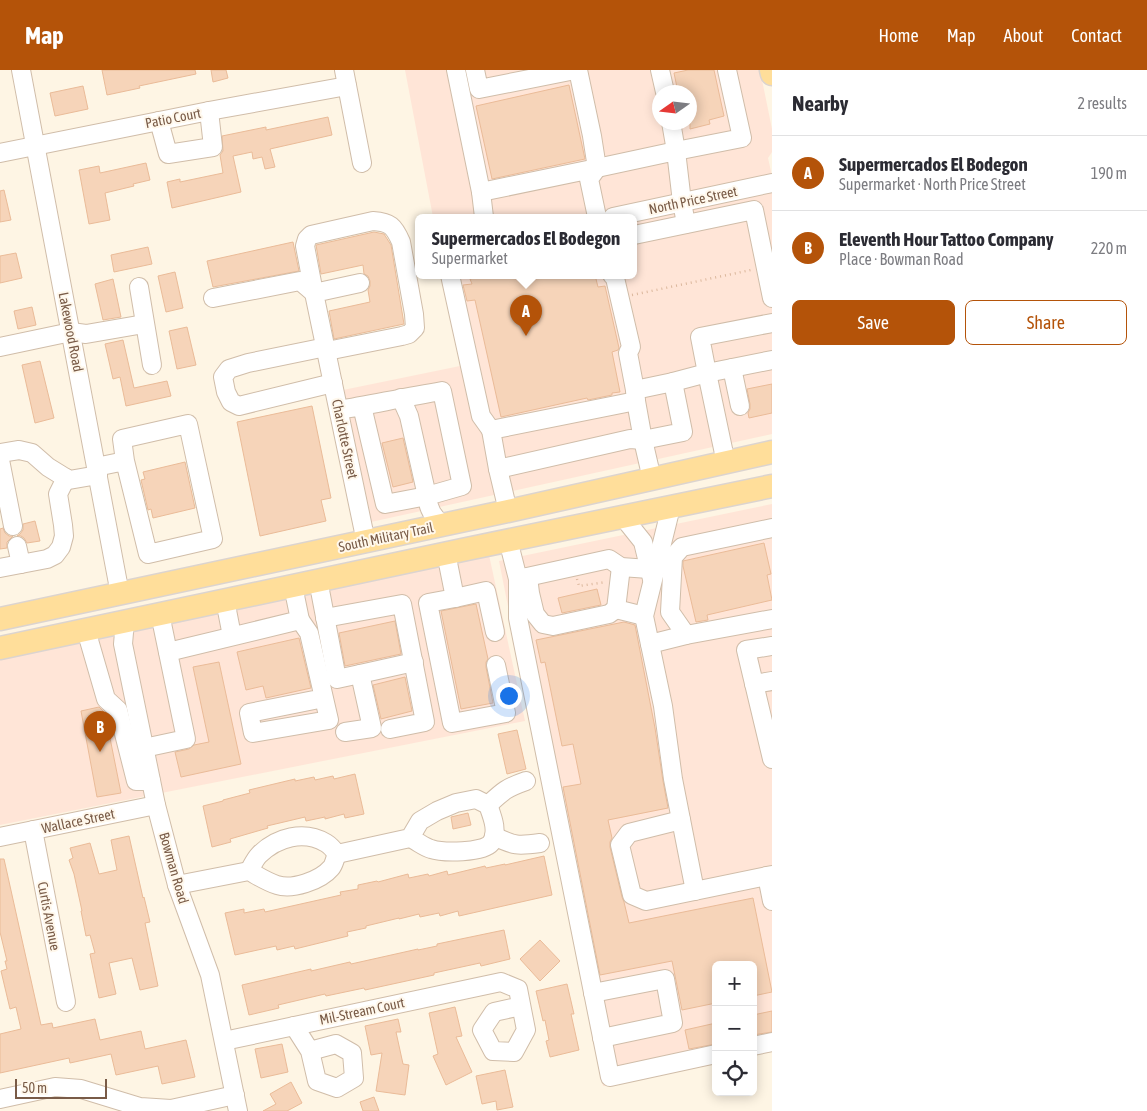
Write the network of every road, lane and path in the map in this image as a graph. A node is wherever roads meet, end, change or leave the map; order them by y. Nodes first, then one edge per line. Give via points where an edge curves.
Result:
1 (20, 70) edge
2 (456, 70) edge
3 (475, 70) edge
4 (576, 70) edge
5 (660, 70) edge
6 (727, 70) edge
7 (345, 78) edge
8 (663, 85) edge
9 (209, 110) junction
10 (159, 121) junction
11 (672, 130) edge
12 (36, 146) junction
13 (676, 151) junction
14 (0, 153) edge
15 (362, 163) dead end
16 (597, 168) junction
17 (772, 183) edge
18 (481, 192) junction
19 (682, 202) junction
20 (484, 214) edge
21 (596, 214) edge
22 (627, 214) edge
23 (686, 224) junction
24 (637, 234) edge
25 (451, 279) edge
26 (615, 279) edge
27 (360, 283) dead end
28 (770, 285) edge
29 (139, 287) dead end
30 (314, 292) junction
31 (620, 297) junction
32 (213, 298) dead end
33 (772, 323) edge
34 (144, 324) junction
35 (70, 332) junction
36 (325, 345) junction
37 (0, 347) edge
38 (772, 360) edge
39 (152, 365) dead end
40 (732, 368) junction
41 (707, 373) junction
42 (673, 382) junction
43 (333, 383) junction
44 (636, 396) junction
45 (401, 398) junction
46 (362, 406) junction
47 (740, 406) dead end
48 (339, 410) junction
49 (491, 430) junction
50 (643, 440) junction
51 (772, 452) edge
52 (0, 453) edge
53 (0, 460) edge
54 (125, 462) junction
55 (726, 463) junction
56 (498, 469) junction
57 (97, 471) junction
58 (66, 478) junction
59 (652, 479) junction
60 (772, 486) edge
61 (427, 496) junction
62 (670, 507) junction
63 (508, 511) junction
64 (623, 516) junction
65 (442, 525) junction
66 (13, 526) dead end
67 (772, 528) edge
68 (508, 540) junction
69 (366, 542) junction
70 (17, 546) dead end
71 (446, 553) junction
72 (292, 557) junction
73 (614, 563) junction
74 (21, 564) junction
75 (0, 568) edge
76 (651, 575) junction
77 (523, 578) junction
78 (577, 578) dead end
79 (318, 580) junction
80 (293, 586) junction
81 (120, 594) junction
82 (455, 598) junction
83 (225, 600) junction
84 (616, 609) junction
85 (160, 614) junction
86 (644, 616) junction
87 (325, 618) junction
88 (0, 619) edge
89 (772, 619) edge
90 (300, 620) junction
91 (125, 621) junction
92 (86, 630) junction
93 (495, 632) dead end
94 (686, 635) junction
95 (232, 636) junction
96 (0, 641) edge
97 (650, 644) junction
98 (772, 646) edge
99 (0, 648) edge
100 (168, 652) junction
101 (414, 662) junction
102 (496, 665) dead end
103 (360, 674) junction
104 (772, 681) edge
105 (754, 684) junction
106 (324, 698) dead end
107 (390, 729) dead end
108 (345, 732) dead end
109 (144, 748) junction
110 (772, 758) edge
111 (526, 781) dead end
112 (152, 782) junction
113 (156, 805) junction
114 (488, 805) junction
115 (681, 820) junction
116 (33, 830) junction
117 (494, 836) junction
118 (0, 837) edge
119 (410, 838) junction
120 (540, 844) dead end
121 (337, 854) junction
122 (249, 871) junction
123 (770, 875) edge
124 (178, 885) junction
125 (695, 891) junction
126 (772, 901) edge
127 (593, 993) junction
128 (66, 1002) dead end
129 (521, 1006) dead end
130 (294, 1026) junction
131 (602, 1038) junction
132 (224, 1041) junction
133 (772, 1042) edge
134 (757, 1045) edge
135 (310, 1050) dead end
136 (712, 1055) edge
137 (0, 1099) edge
138 (237, 1103) edge

1 - 12 street, Lakewood Road
2 - 18 street
3 - 4 street via 479,89
4 - 16 street
5 - 8 street
6 - 13 street via 742,138
7 - 9 street, Patio Court
7 - 15 street
9 - 10 street, Patio Court
9 - 10 street via 214,147 168,154
10 - 12 street, Patio Court
11 - 13 street
12 - 14 street, Patio Court
12 - 35 street, Lakewood Road
13 - 16 street
13 - 19 street
16 - 18 street
16 - 21 street via 589,179
17 - 19 street, North Price Street
18 - 20 street
19 - 22 street, North Price Street
19 - 23 street
23 - 24 street
23 - 28 street via 754,210
25 - 49 street via 481,416
26 - 31 street
27 - 30 street
28 - 31 path via 756,269
29 - 34 street
30 - 32 street via 300,281
30 - 36 street, Charlotte Street
30 - 36 street, Charlotte Street via 306,246 311,234 373,221 390,225 396,232 401,242 415,328 402,336
31 - 44 street via 631,347 628,353
33 - 41 street via 700,337
34 - 35 street via 86,334
34 - 39 street
35 - 37 street
35 - 57 street, Lakewood Road
36 - 43 street, Charlotte Street
36 - 43 street via 229,370 223,377 226,392 231,402 239,406
38 - 40 street
40 - 41 street
40 - 47 street
41 - 42 street
41 - 55 street
42 - 44 street
42 - 50 street via 683,432
43 - 48 street, Charlotte Street
44 - 49 street
44 - 50 street
45 - 46 street
45 - 61 street via 409,416
45 - 61 street via 442,391 462,486
46 - 48 street
46 - 61 street via 385,504
48 - 69 street, Charlotte Street
49 - 56 street
50 - 56 street via 630,440
50 - 59 street
51 - 55 main road, South Military Trail
52 - 58 street via 19,450 32,453
53 - 66 street
54 - 54 street via 148,554 213,539 188,424 122,439
54 - 57 street
55 - 59 main road, South Military Trail
56 - 63 street
57 - 58 street via 69,480
57 - 81 street, Lakewood Road
58 - 74 street via 58,494 64,536 61,547 47,559
59 - 63 main road, South Military Trail
60 - 62 main road, South Military Trail
61 - 65 street via 432,515
62 - 64 main road, South Military Trail
62 - 76 street
63 - 65 main road, South Military Trail
63 - 79 main road via 487,535 326,570
64 - 68 main road, South Military Trail
64 - 76 street via 644,542
65 - 69 main road, South Military Trail
67 - 94 street via 682,547 673,557 670,612
68 - 71 main road, South Military Trail
68 - 77 street
69 - 72 main road, South Military Trail
70 - 74 street
71 - 79 main road, South Military Trail
71 - 82 street
72 - 81 main road, South Military Trail
72 - 91 main road via 277,575 151,602 138,607
73 - 76 street
73 - 77 street
73 - 78 path via 607,582 579,586
73 - 84 street
74 - 75 street
76 - 86 street
77 - 84 street via 535,614 543,624 553,626 609,614
77 - 127 street via 518,618
79 - 80 main road, South Military Trail
79 - 87 street
80 - 83 main road, South Military Trail
80 - 90 street
81 - 88 main road, South Military Trail
81 - 96 main road via 117,605 105,617
82 - 93 street via 486,591
82 - 102 street via 428,603 452,723 506,713
83 - 85 main road, South Military Trail
83 - 95 street
84 - 86 street
85 - 91 main road, South Military Trail
85 - 100 street
86 - 97 street
87 - 101 street via 402,604
87 - 103 street via 337,679
89 - 94 street
90 - 95 street
90 - 106 street via 309,632
91 - 92 main road, South Military Trail
91 - 109 street, Bowman Road via 123,644
92 - 99 main road, South Military Trail
92 - 112 street via 106,699 118,710 136,781
94 - 97 street
95 - 100 street
97 - 115 street
98 - 105 street via 746,650
100 - 109 street via 186,739
101 - 103 street
101 - 107 street via 425,722
103 - 108 street via 372,728
104 - 105 street
105 - 110 street
109 - 112 street, Bowman Road
111 - 114 street via 502,791
112 - 113 street, Bowman Road
113 - 116 street, Wallace Street
113 - 124 street, Bowman Road
114 - 117 street
114 - 119 street via 476,799 449,805 420,821
115 - 125 street
115 - 125 street via 629,833 620,845 632,895 646,900
116 - 118 street, Wallace Street
116 - 128 street, Curtis Avenue
117 - 119 street via 490,844 466,851 430,848
117 - 120 street via 512,845
119 - 121 street
121 - 122 street via 331,868 321,876 297,886 278,886
121 - 122 street via 328,844 311,837 294,836 272,843 258,856
122 - 124 street
123 - 125 street
123 - 126 street
124 - 132 street, Bowman Road via 210,975
127 - 131 street
127 - 131 street via 665,979 673,1024
129 - 130 street, Mil-Stream Court via 518,989 501,982
130 - 132 street, Mil-Stream Court
130 - 135 street
131 - 136 street via 610,1077
132 - 138 street, Bowman Road
133 - 134 street
137 - 138 street via 55,1087 81,1089 140,1108

